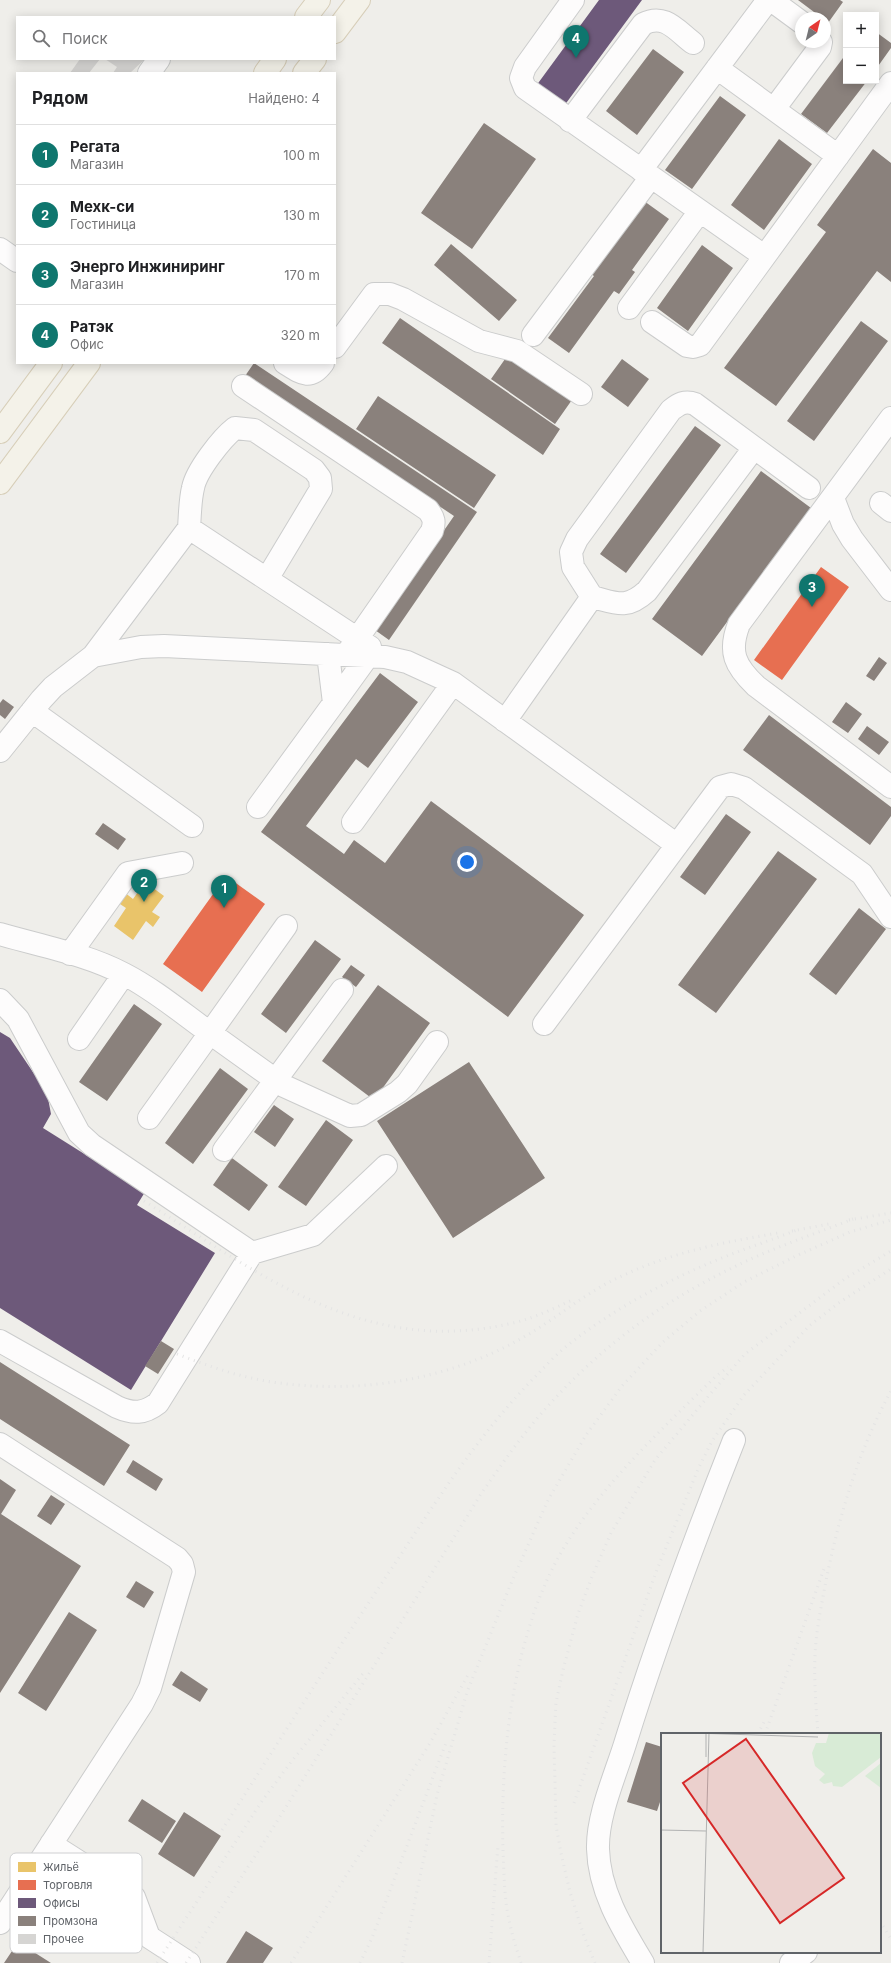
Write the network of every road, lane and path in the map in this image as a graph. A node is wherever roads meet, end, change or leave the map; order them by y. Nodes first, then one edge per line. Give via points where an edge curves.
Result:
1 (319, 0) edge
2 (359, 0) edge
3 (573, 0) edge
4 (768, 0) edge
5 (771, 0) edge
6 (307, 16) edge
7 (795, 18) edge
8 (336, 31) edge
9 (693, 43) dead end
10 (819, 48) edge
11 (159, 60) edge
12 (274, 60) edge
13 (314, 60) edge
14 (717, 68) junction
15 (150, 72) edge
16 (266, 72) edge
17 (305, 72) edge
18 (891, 83) edge
19 (774, 110) junction
20 (570, 121) junction
21 (838, 156) junction
22 (646, 174) junction
23 (700, 211) junction
24 (0, 249) edge
25 (764, 256) junction
26 (16, 260) edge
27 (629, 308) dead end
28 (652, 322) dead end
29 (533, 335) dead end
30 (336, 346) edge
31 (50, 364) edge
32 (88, 364) edge
33 (286, 364) edge
34 (322, 364) edge
35 (243, 386) dead end
36 (581, 394) dead end
37 (891, 418) edge
38 (0, 432) edge
39 (754, 448) junction
40 (0, 483) edge
41 (809, 488) dead end
42 (833, 498) junction
43 (189, 528) junction
44 (267, 579) junction
45 (891, 590) edge
46 (592, 597) junction
47 (357, 652) junction
48 (93, 656) junction
49 (453, 683) junction
50 (334, 702) junction
51 (32, 711) junction
52 (505, 720) junction
53 (0, 751) edge
54 (891, 787) edge
55 (258, 806) dead end
56 (353, 822) dead end
57 (192, 826) dead end
58 (677, 845) junction
59 (182, 863) dead end
60 (891, 918) edge
61 (286, 926) dead end
62 (0, 934) edge
63 (70, 954) junction
64 (124, 974) junction
65 (342, 990) dead end
66 (0, 1000) edge
67 (544, 1024) dead end
68 (210, 1033) junction
69 (79, 1039) dead end
70 (437, 1042) dead end
71 (276, 1080) junction
72 (149, 1118) dead end
73 (224, 1150) dead end
74 (386, 1166) dead end
75 (252, 1253) junction
76 (0, 1341) edge
77 (734, 1440) dead end
78 (0, 1444) edge
79 (51, 1844) junction
80 (45, 1853) edge
81 (65, 1853) edge
82 (10, 1908) edge
83 (142, 1918) edge
84 (0, 1923) edge
85 (805, 1953) edge
86 (189, 1963) edge
87 (643, 1963) edge
88 (790, 1963) edge

1 - 6 main road
2 - 8 main road
3 - 20 lane via 525,67 521,78 525,88
4 - 14 lane
5 - 7 lane
9 - 20 lane via 662,20 652,20 643,24
10 - 19 lane
11 - 15 lane
12 - 16 main road
13 - 17 main road
14 - 19 lane
14 - 22 lane
18 - 21 lane
19 - 21 lane
20 - 22 lane
21 - 25 lane
22 - 23 lane
22 - 29 lane
23 - 25 lane
23 - 27 lane
24 - 26 lane
25 - 28 lane via 700,345 687,346
30 - 36 lane via 374,294 390,294 479,341 517,351
31 - 38 main road
32 - 40 main road
33 - 34 lane via 301,374 318,371
35 - 47 lane via 428,510 433,517 432,531
37 - 42 lane
39 - 41 lane
39 - 46 lane via 647,591 637,600 625,604
39 - 46 lane via 695,404 688,401 671,410 577,539 571,552 573,567
42 - 45 lane via 852,539
42 - 54 lane via 739,624 733,647 736,661 756,686
43 - 44 lane
43 - 44 lane via 193,488 197,476 235,428 254,430 314,470 320,478 321,489
43 - 48 lane
44 - 47 lane
46 - 52 lane
47 - 48 lane via 164,646 141,647
47 - 49 lane via 407,662
47 - 50 lane
47 - 50 lane
48 - 51 lane via 53,687
49 - 52 lane
49 - 56 lane
50 - 55 lane
51 - 53 lane
51 - 57 lane
52 - 58 lane
58 - 60 lane via 720,787 731,784 744,788 862,874
58 - 67 lane
59 - 63 lane via 128,873
61 - 68 lane
62 - 63 lane
63 - 64 lane
64 - 68 lane
64 - 69 lane
65 - 71 lane
66 - 75 lane via 18,1019 79,1133 92,1145
68 - 71 lane
68 - 72 lane
70 - 71 lane via 407,1084 361,1115 350,1116 338,1112
71 - 73 lane
74 - 75 lane via 313,1235
75 - 76 lane via 158,1403 149,1410 138,1413 117,1408
77 - 87 lane via 688,1555 648,1669 602,1818 598,1848 601,1874 613,1909
78 - 79 lane via 177,1558 184,1572 150,1688
79 - 80 lane
79 - 81 lane
82 - 84 lane
83 - 86 lane via 149,1936
85 - 88 lane

